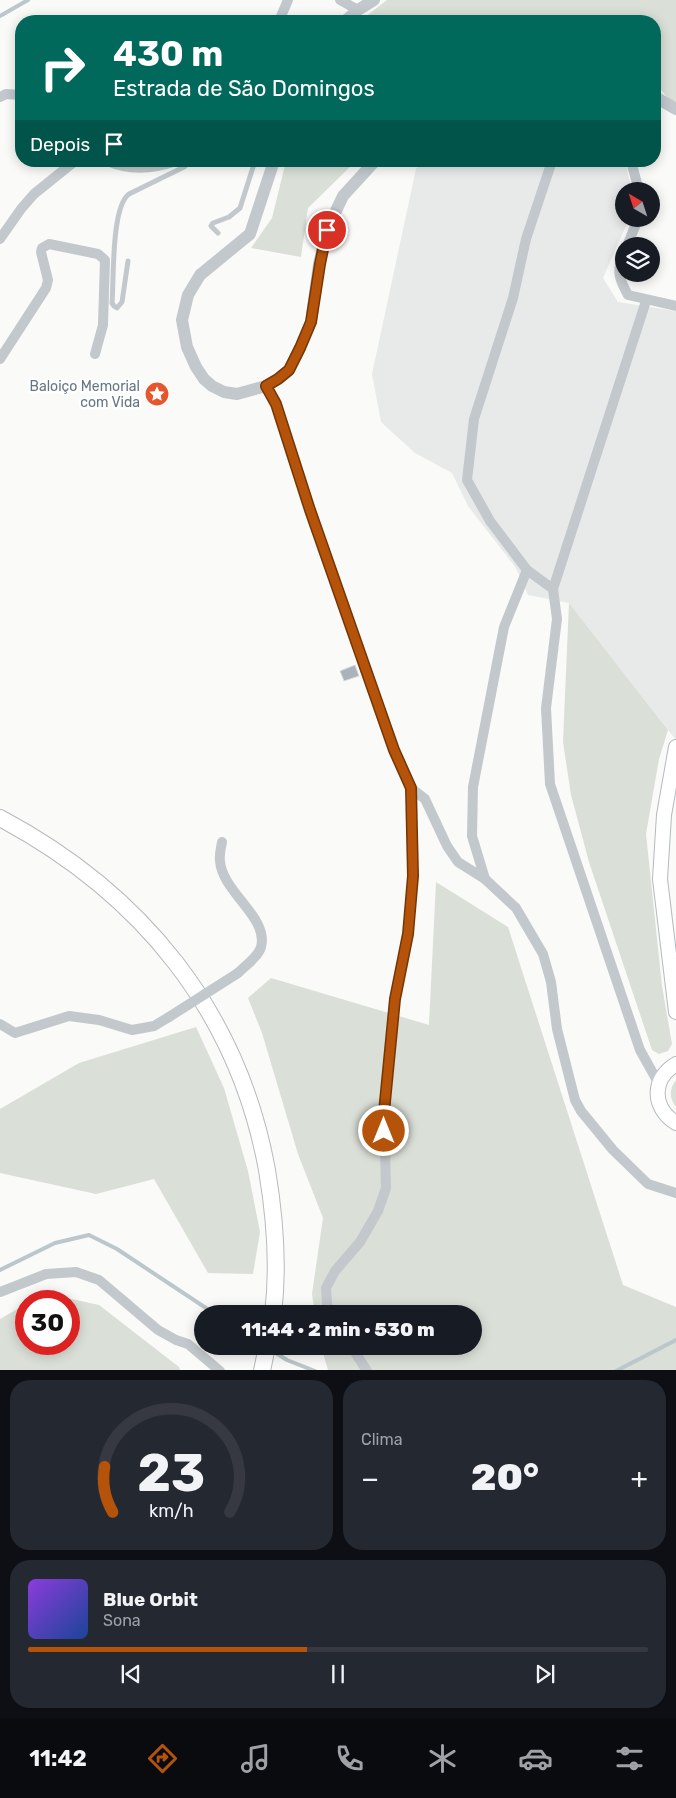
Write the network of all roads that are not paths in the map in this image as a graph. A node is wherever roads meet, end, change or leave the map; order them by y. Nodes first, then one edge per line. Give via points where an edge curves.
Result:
1 (288, 0) edge
2 (340, 0) edge
3 (374, 0) edge
4 (358, 10) junction
5 (282, 15) edge
6 (352, 15) edge
7 (15, 95) edge
8 (0, 97) edge
9 (661, 100) edge
10 (676, 109) edge
11 (68, 167) edge
12 (138, 167) edge
13 (158, 167) edge
14 (184, 167) edge
15 (253, 167) edge
16 (272, 167) edge
17 (370, 167) edge
18 (550, 167) edge
19 (633, 167) edge
20 (637, 182) edge
21 (218, 233) dead end
22 (0, 239) edge
23 (128, 260) dead end
24 (621, 282) edge
25 (646, 301) junction
26 (676, 306) edge
27 (95, 354) dead end
28 (0, 358) edge
29 (266, 386) junction
30 (527, 570) junction
31 (552, 590) junction
32 (676, 747) edge
33 (411, 788) junction
34 (0, 818) edge
35 (222, 842) dead end
36 (485, 879) junction
37 (676, 1012) edge
38 (0, 1024) edge
39 (676, 1064) edge
40 (658, 1084) junction
41 (676, 1123) edge
42 (676, 1193) edge
43 (0, 1292) edge
44 (274, 1305) edge
45 (327, 1305) edge
46 (265, 1355) edge
47 (357, 1355) edge
48 (220, 1370) edge
49 (262, 1370) edge
50 (367, 1370) edge

1 - 5 street
2 - 4 street
3 - 4 street
4 - 6 street
7 - 8 street
9 - 10 street
11 - 22 street via 34,194
12 - 13 street
14 - 23 lane via 129,194 122,201 117,221 112,303 117,308 122,302
15 - 21 lane via 240,208 211,226
16 - 29 street via 250,234 200,275 188,295 182,320 187,347 204,379 212,386 237,394
17 - 29 street via 343,196 327,230 311,322 300,348 289,370
18 - 30 street via 474,419 467,480 490,521
19 - 20 street
24 - 25 street via 628,295
25 - 26 street
25 - 31 street
27 - 28 street via 103,325 105,260 98,254 49,244 42,248 48,280 46,288
29 - 33 street via 276,404 394,750
30 - 31 street
30 - 36 street via 504,627 473,787 472,836
31 - 40 street via 557,619 546,708 550,784 640,1050
32 - 37 main road via 664,814 660,879
33 - 36 street via 425,800 458,862
33 - 45 street via 413,876 408,934 395,999 387,1075 384,1112 386,1188 378,1211 360,1242 335,1271 326,1288
34 - 44 main road via 59,852 128,908 175,960 218,1027 242,1080 261,1136 274,1206
35 - 38 street, bridge via 220,861 223,874 262,932 261,948 238,973 154,1026 132,1030 99,1020 69,1016 15,1033
36 - 42 street via 516,908 542,954 551,982 557,1029 575,1100 581,1111 613,1150 648,1184
39 - 40 main road via 665,1072
40 - 41 main road via 660,1106
43 - 48 street via 46,1274 76,1272 100,1280 158,1330 188,1344
46 - 49 main road
47 - 50 street

